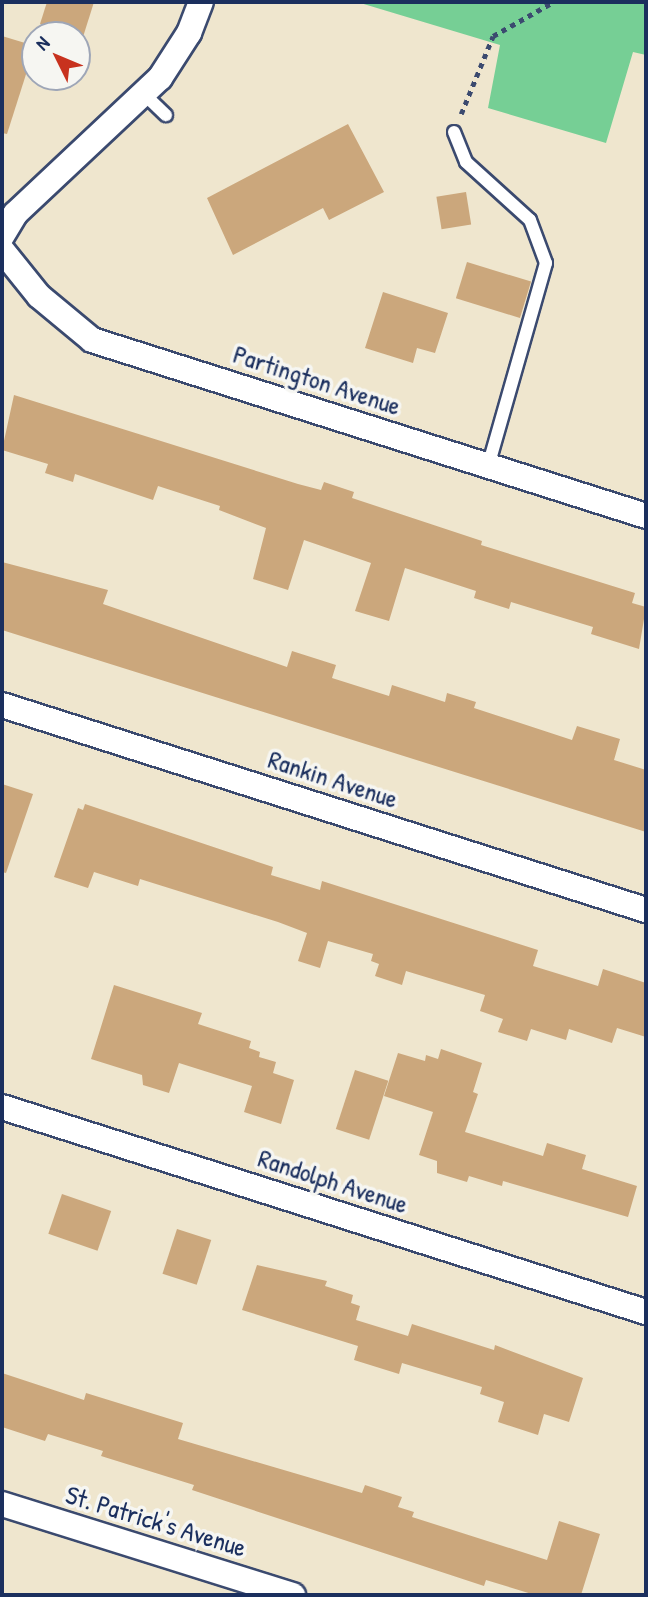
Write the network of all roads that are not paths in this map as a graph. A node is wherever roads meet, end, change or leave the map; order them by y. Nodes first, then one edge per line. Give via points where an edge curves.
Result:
1 (201, 2) edge
2 (143, 93) junction
3 (166, 116) dead end
4 (454, 132) road end
5 (2, 236) edge
6 (2, 250) edge
7 (488, 466) junction
8 (646, 516) edge
9 (2, 705) edge
10 (646, 910) edge
11 (2, 1107) edge
12 (646, 1312) edge
13 (2, 1504) edge
14 (293, 1595) edge

1 - 2 street via 189,33 160,78
2 - 3 lane
2 - 5 street via 15,214
4 - 7 lane via 466,162 530,220 546,263
6 - 7 street, Partington Avenue via 39,296 92,340
7 - 8 street, Partington Avenue
9 - 10 street, Rankin Avenue
11 - 12 street, Randolph Avenue
13 - 14 street, St. Patrick's Avenue

